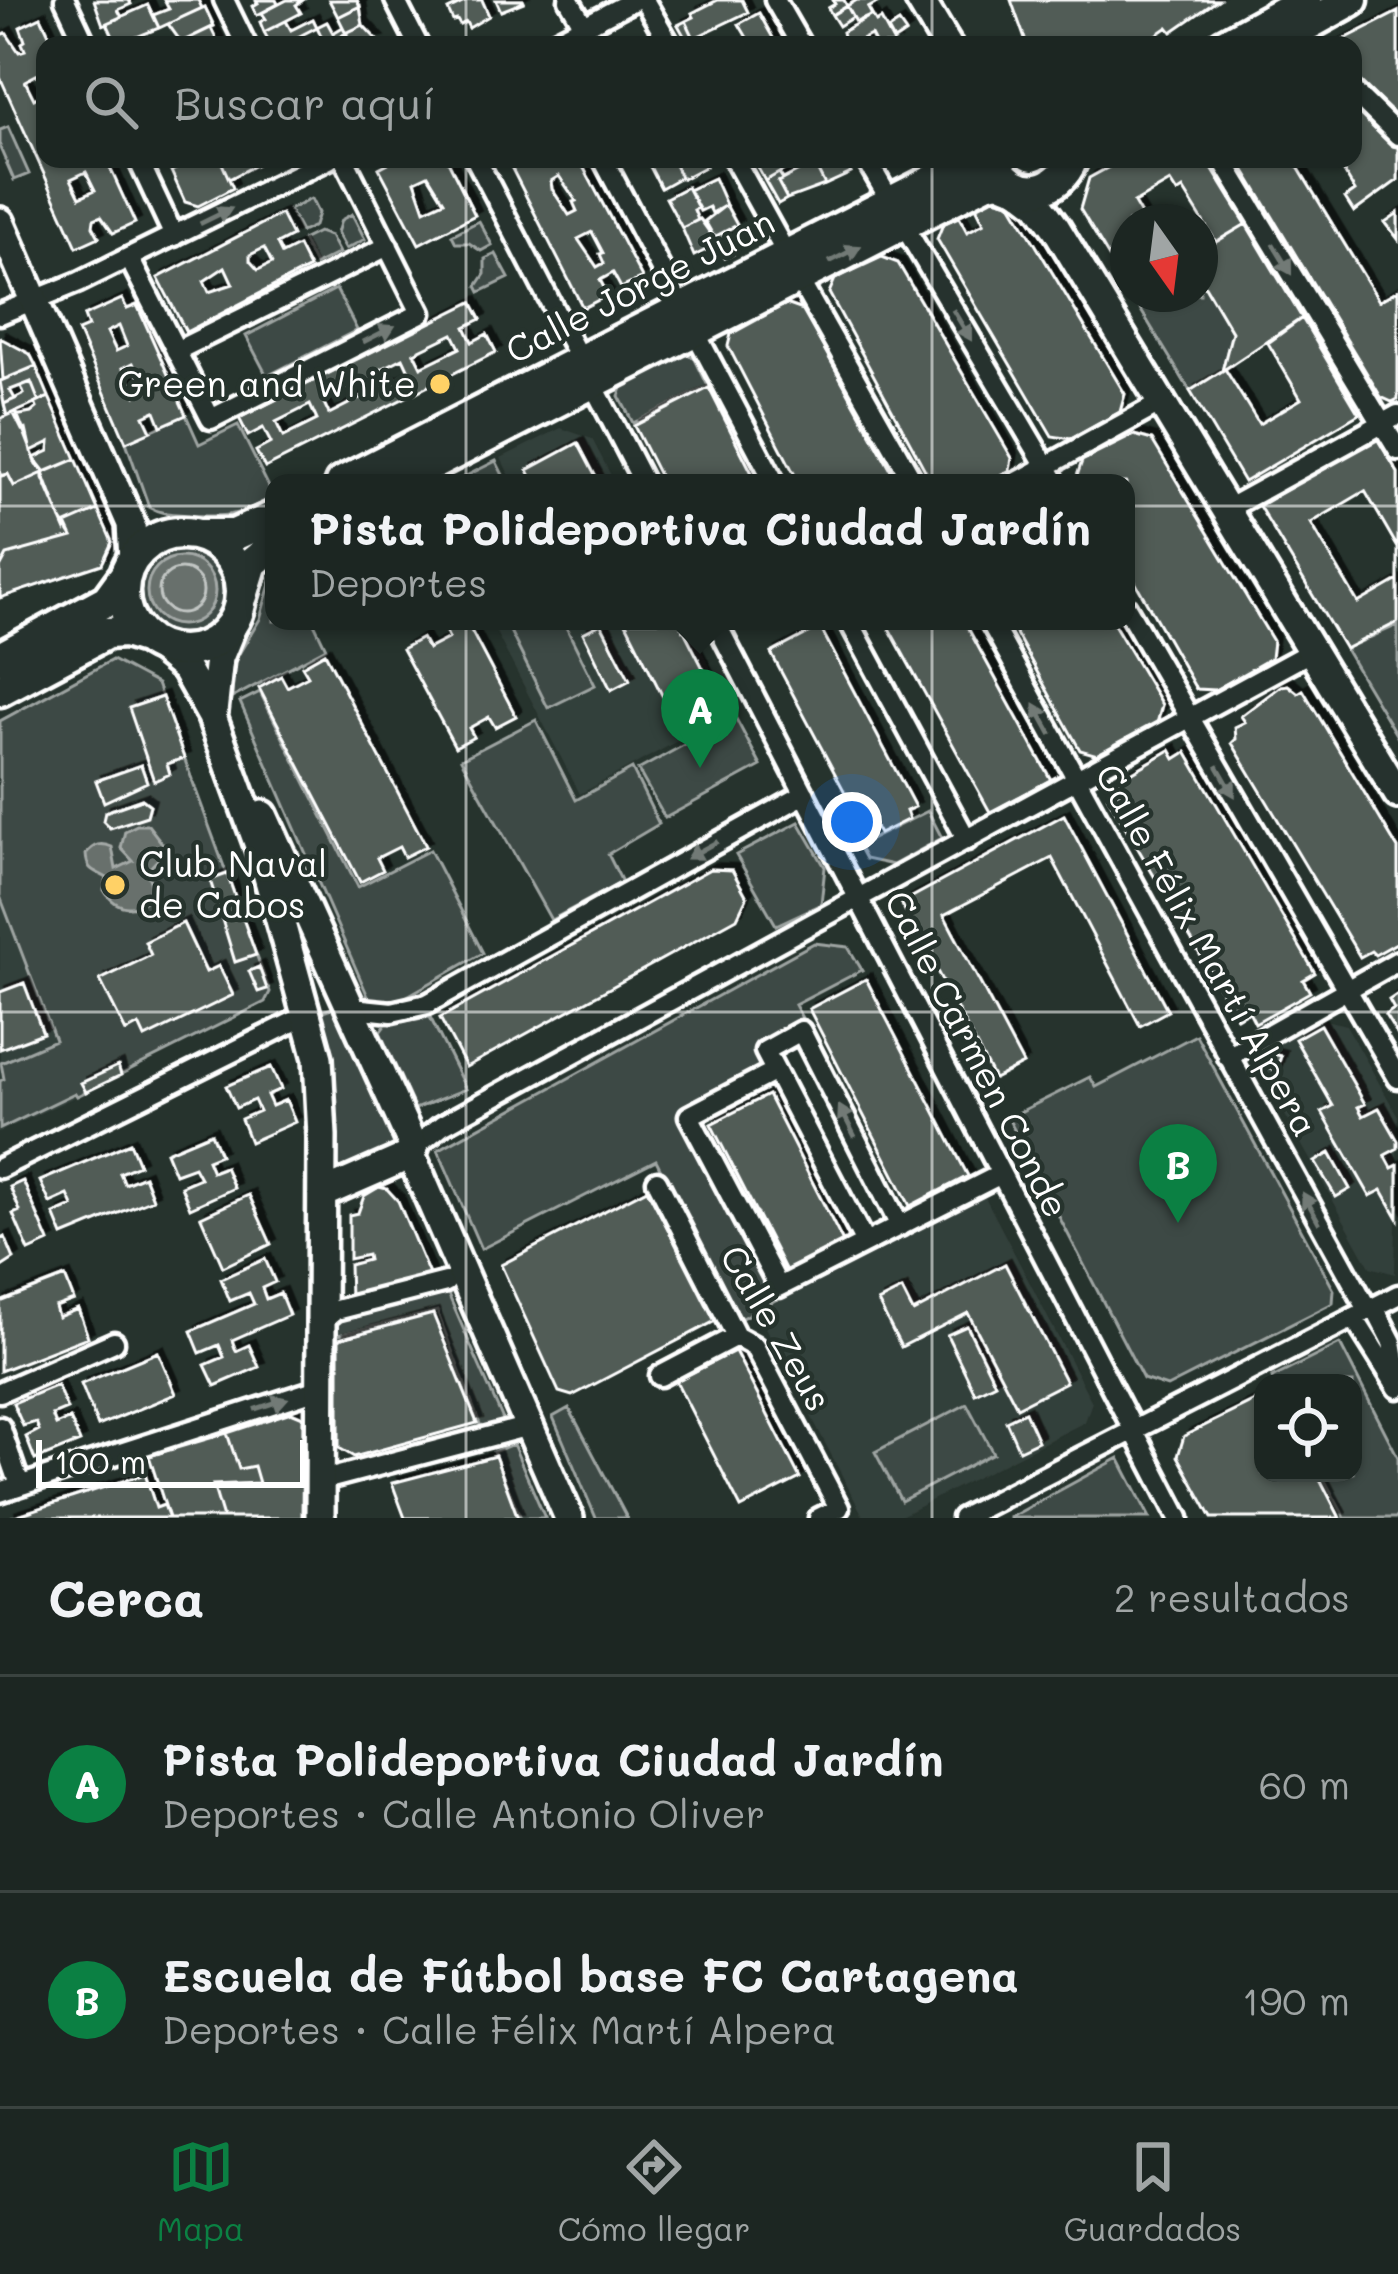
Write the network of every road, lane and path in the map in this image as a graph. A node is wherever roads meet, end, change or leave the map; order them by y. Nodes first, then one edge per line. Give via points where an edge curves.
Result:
1 (65, 0) edge
2 (224, 0) edge
3 (394, 0) edge
4 (569, 0) edge
5 (634, 0) edge
6 (644, 0) edge
7 (775, 0) edge
8 (920, 0) edge
9 (1305, 0) edge
10 (1352, 0) edge
11 (584, 26) junction
12 (82, 36) edge
13 (242, 36) edge
14 (413, 36) edge
15 (565, 36) edge
16 (665, 36) edge
17 (796, 36) edge
18 (942, 36) edge
19 (1239, 36) edge
20 (1298, 36) edge
21 (1362, 100) edge
22 (1398, 135) edge
23 (142, 168) edge
24 (298, 168) edge
25 (349, 168) edge
26 (481, 168) edge
27 (608, 168) edge
28 (739, 168) edge
29 (871, 168) edge
30 (962, 168) edge
31 (1066, 168) edge
32 (1068, 168) edge
33 (1228, 168) edge
34 (1007, 176) edge
35 (897, 213) junction
36 (0, 222) edge
37 (1056, 228) junction
38 (173, 236) junction
39 (388, 246) junction
40 (129, 258) junction
41 (793, 266) junction
42 (35, 303) junction
43 (0, 314) edge
44 (688, 320) junction
45 (176, 352) junction
46 (586, 372) junction
47 (1161, 403) junction
48 (1389, 418) edge
49 (1398, 450) edge
50 (361, 474) edge
51 (411, 474) edge
52 (639, 474) edge
53 (771, 474) edge
54 (909, 474) edge
55 (1050, 474) edge
56 (1054, 474) edge
57 (1227, 509) junction
58 (265, 521) edge
59 (198, 535) junction
60 (265, 552) edge
61 (129, 567) junction
62 (238, 610) junction
63 (1135, 623) edge
64 (720, 630) edge
65 (854, 630) edge
66 (995, 630) edge
67 (151, 642) junction
68 (1312, 651) junction
69 (0, 658) edge
70 (0, 690) edge
71 (1190, 719) junction
72 (216, 727) junction
73 (1077, 780) junction
74 (805, 794) junction
75 (1398, 794) edge
76 (967, 840) junction
77 (859, 899) junction
78 (1398, 961) edge
79 (1347, 989) junction
80 (352, 1008) junction
81 (307, 1016) junction
82 (1228, 1057) junction
83 (776, 1071) junction
84 (1398, 1078) edge
85 (412, 1152) junction
86 (0, 1168) edge
87 (1001, 1174) junction
88 (657, 1181) dead end
89 (322, 1194) junction
90 (900, 1226) junction
91 (865, 1243) junction
92 (446, 1282) dead end
93 (1398, 1295) edge
94 (1365, 1312) junction
95 (321, 1322) junction
96 (736, 1336) junction
97 (114, 1342) dead end
98 (660, 1376) dead end
99 (1398, 1376) edge
100 (321, 1388) junction
101 (1398, 1388) edge
102 (0, 1392) edge
103 (529, 1426) junction
104 (0, 1427) edge
105 (1134, 1430) junction
106 (320, 1481) junction
107 (20, 1484) junction
108 (0, 1492) edge
109 (320, 1518) edge
110 (569, 1518) edge
111 (819, 1518) edge
112 (962, 1518) edge
113 (1180, 1518) edge

1 - 12 street
2 - 13 street
3 - 14 street
4 - 11 street
5 - 11 street
6 - 16 street
7 - 17 street
8 - 18 main road
9 - 19 main road
10 - 20 main road
11 - 15 street
21 - 22 street
23 - 38 street
38 -> 24 street
25 - 39 street
26 - 46 street
27 - 44 street
28 - 41 street
29 - 35 street
30 - 35 main road, Calle Jorge Juan
31 - 34 main road, Calle Jorge Juan via 1037,190
32 - 37 main road via 1052,202
33 -> 48 street
34 - 35 main road, Calle Jorge Juan
34 - 37 main road
35 - 41 main road, Calle Jorge Juan
35 -> 55 street
36 - 42 main road
37 - 47 main road
38 - 40 street
39 - 45 street
45 -> 39 street via 211,419 421,313
40 - 42 street
40 - 45 street
41 - 44 main road, Calle Jorge Juan
41 - 54 street
42 - 43 street
42 - 61 main road via 131,524
44 - 46 main road, Calle Jorge Juan
44 - 53 street
46 - 50 main road, Calle Jorge Juan
46 - 51 main road, Calle Jorge Juan
46 - 52 street
47 - 56 street
47 - 57 main road
48 - 49 street
48 - 57 street
57 - 68 main road
58 - 59 main road via 235,535
59 - 61 main road via 148,543
59 - 62 main road via 231,558 240,579
60 - 62 main road via 252,563
61 - 67 main road via 124,607
61 - 69 main road via 107,600
62 - 67 main road via 202,648
62 - 72 main road via 219,658
63 - 71 street
64 - 74 street, Calle Carmen Conde
65 - 76 street
73 -> 66 street, Calle Félix Martí Alpera
67 - 70 main road via 107,633
67 - 72 main road via 185,669
68 - 71 street
68 - 75 main road
71 - 73 street
71 -> 79 street
72 - 80 main road via 279,843
72 - 81 main road
73 - 76 street
73 - 82 street, Calle Félix Martí Alpera
74 - 77 street, Calle Carmen Conde
74 -> 80 street via 427,1004 392,1012
76 - 77 street
77 - 85 street via 442,1125
77 - 87 street, Calle Carmen Conde
78 - 79 street
79 - 82 street
79 - 84 street
80 - 81 main road
80 - 85 main road
81 - 86 street
81 - 89 main road via 320,1079
94 -> 82 street, Calle Félix Martí Alpera
90 -> 83 street via 801,1030 765,1051
83 - 91 street
83 - 91 street, Calle Zeus via 689,1116 778,1287
85 - 89 main road
85 - 103 main road
87 - 90 street
87 - 105 street, Calle Carmen Conde
88 - 96 street, Calle Zeus
89 - 95 main road
90 - 91 street
92 - 95 street via 336,1310
93 - 94 street
94 - 99 street, Calle Félix Martí Alpera via 1392,1342
94 - 101 street, Calle Félix Martí Alpera
94 - 105 street
95 - 100 main road
96 - 98 street
96 - 111 street, Calle Zeus via 754,1346 839,1508
97 - 102 street
100 - 106 main road
107 -> 100 street
103 - 106 street
103 - 110 main road
104 - 107 street
105 - 112 street
105 - 113 street, Calle Carmen Conde
106 - 109 main road
107 - 108 street

